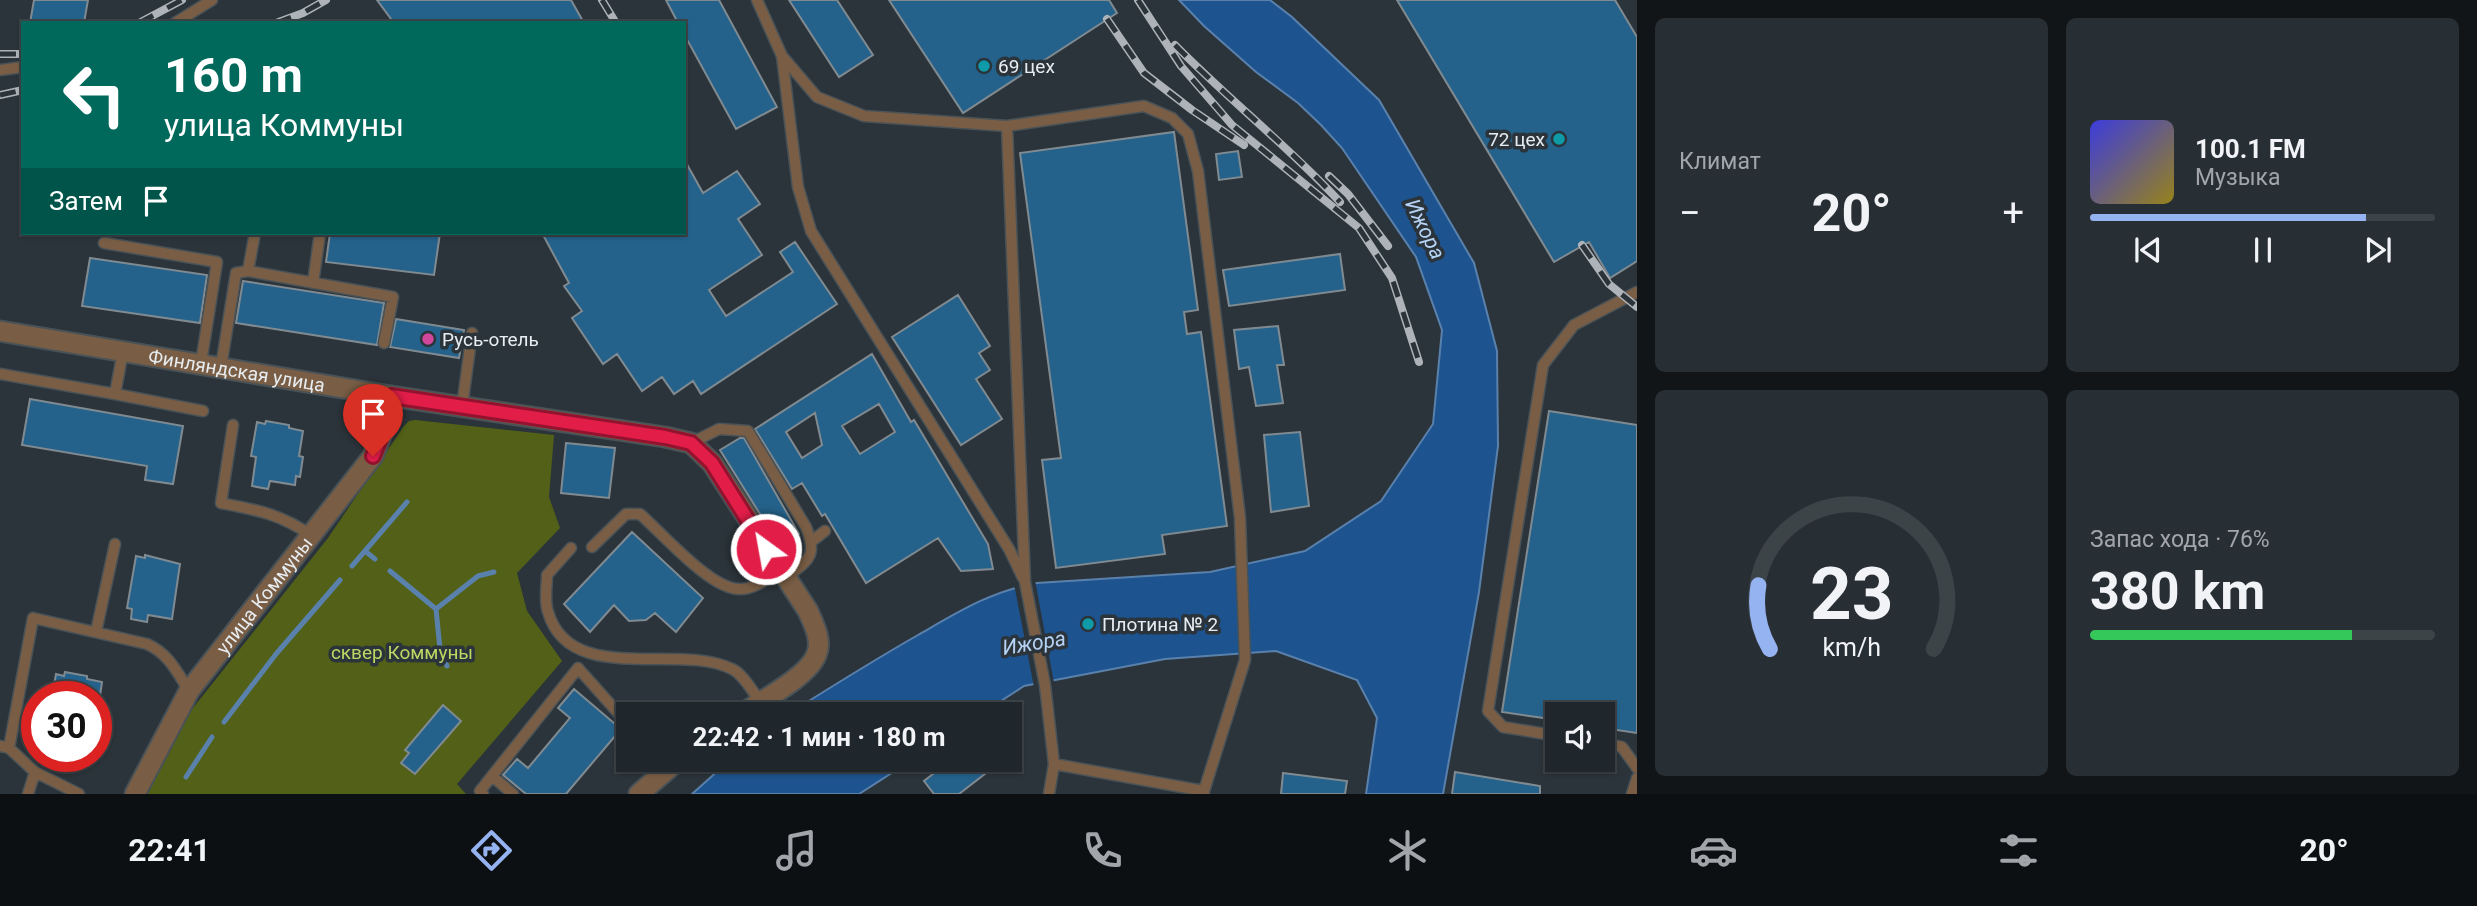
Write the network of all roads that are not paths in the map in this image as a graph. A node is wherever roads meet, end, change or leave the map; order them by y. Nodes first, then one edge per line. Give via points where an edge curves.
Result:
1 (212, 0) edge
2 (757, 0) edge
3 (178, 21) edge
4 (782, 56) junction
5 (21, 67) edge
6 (0, 70) edge
7 (1007, 126) junction
8 (255, 235) edge
9 (320, 235) edge
10 (104, 243) dead end
11 (248, 271) junction
12 (313, 283) junction
13 (1637, 292) edge
14 (0, 331) edge
15 (472, 333) dead end
16 (384, 343) dead end
17 (123, 351) junction
18 (201, 363) junction
19 (221, 367) junction
20 (0, 374) edge
21 (115, 394) junction
22 (391, 396) junction
23 (462, 407) junction
24 (203, 411) dead end
25 (233, 425) dead end
26 (691, 443) junction
27 (825, 531) dead end
28 (313, 536) junction
29 (811, 541) junction
30 (115, 544) dead end
31 (592, 547) dead end
32 (571, 548) dead end
33 (783, 574) junction
34 (1025, 582) junction
35 (96, 632) junction
36 (189, 691) junction
37 (760, 701) joint
38 (616, 711) edge
39 (1545, 734) edge
40 (1615, 746) edge
41 (5, 747) edge
42 (21, 760) edge
43 (1054, 764) junction
44 (1637, 768) edge
45 (35, 772) joint
46 (660, 772) edge
47 (492, 776) junction
48 (1637, 778) edge
49 (1204, 793) edge
50 (27, 794) edge
51 (79, 794) edge
52 (135, 794) edge
53 (483, 794) edge
54 (513, 794) edge
55 (639, 794) edge
56 (1049, 794) edge
57 (1632, 794) edge

1 - 3 lane
2 - 4 lane
4 - 7 lane via 817,97 864,116
4 - 34 lane via 798,187 811,231 1009,549
5 - 6 lane
7 - 34 lane
7 - 49 lane via 1144,106 1172,118 1188,134 1198,171 1240,518 1245,660
8 - 11 lane
9 - 12 lane
10 - 18 lane via 217,262
11 - 12 lane
11 - 19 lane via 236,273
12 - 16 lane via 393,296
13 - 39 lane via 1574,325 1543,365 1488,711 1503,727
14 - 17 street, Финляндская улица
15 - 23 lane
17 - 18 street, Финляндская улица
17 - 21 lane
18 - 19 street, Финляндская улица
19 - 22 street, Финляндская улица
20 - 21 lane
21 - 24 lane
22 - 23 street, Финляндская улица
22 - 28 street, улица Коммуны via 373,456
23 - 26 street, Финляндская улица
25 - 28 lane via 221,503 270,512
26 - 29 lane via 719,429 748,431
26 - 33 street via 712,463
27 - 29 lane
28 - 36 street, улица Коммуны
29 - 33 lane via 807,562
30 - 35 lane
31 - 33 lane via 626,514 640,514 722,586 740,589
32 - 37 lane via 547,575 547,610 554,629 569,643 590,655 712,661 735,670
33 - 37 street via 817,630 818,651 808,669
34 - 43 lane via 1045,685
35 - 36 lane via 161,650
35 - 41 lane via 33,618
36 - 52 street, улица Коммуны
38 - 47 lane via 578,668
40 - 44 lane via 1622,747
41 - 42 lane
43 - 49 lane
43 - 56 lane
45 - 50 lane
45 - 51 lane
46 - 55 street
47 - 53 lane via 480,791
47 - 54 lane
48 - 57 lane

